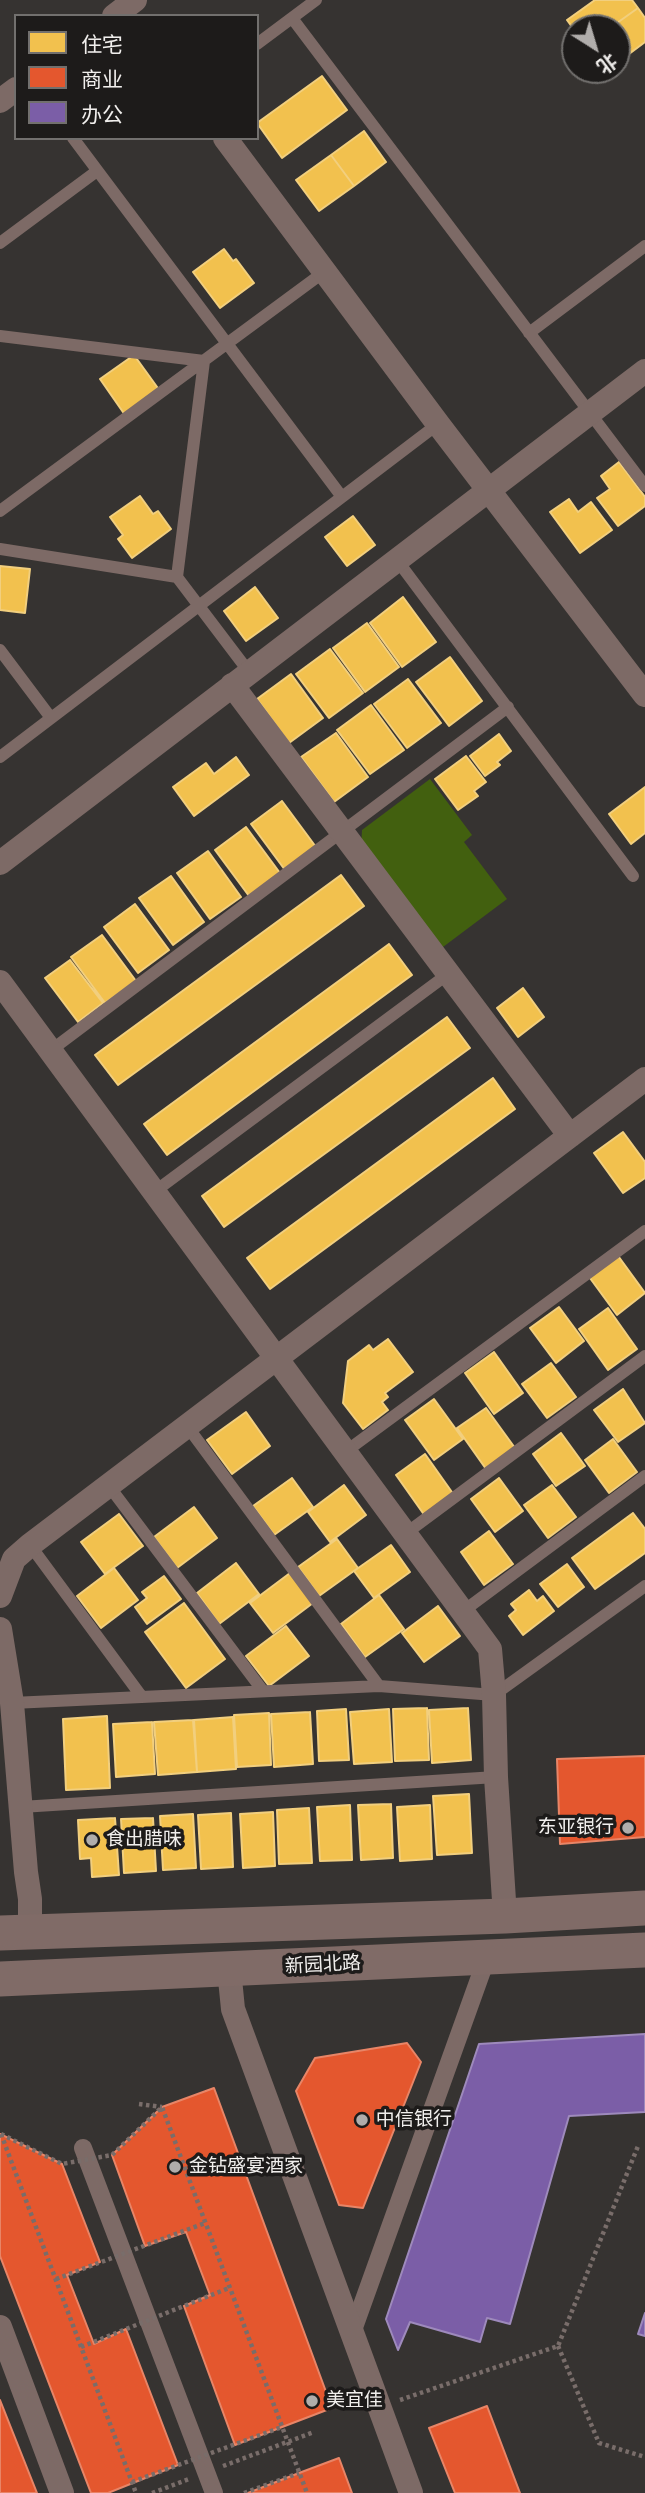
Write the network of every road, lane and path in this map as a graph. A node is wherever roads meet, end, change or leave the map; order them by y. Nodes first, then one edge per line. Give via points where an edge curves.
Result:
1 (316, 0) edge
2 (292, 18) junction
3 (259, 43) edge
4 (74, 140) edge
5 (226, 140) edge
6 (97, 171) junction
7 (0, 243) edge
8 (645, 246) edge
9 (324, 272) junction
10 (529, 333) junction
11 (0, 336) edge
12 (228, 344) junction
13 (204, 361) junction
14 (645, 370) edge
15 (589, 413) junction
16 (438, 424) junction
17 (645, 486) edge
18 (488, 491) junction
19 (342, 497) junction
20 (0, 511) edge
21 (0, 549) edge
22 (397, 560) junction
23 (177, 577) junction
24 (200, 607) junction
25 (0, 650) edge
26 (240, 678) junction
27 (645, 695) edge
28 (508, 707) junction
29 (51, 718) junction
30 (0, 757) edge
31 (342, 832) junction
32 (0, 863) edge
33 (633, 876) dead end
34 (449, 974) junction
35 (0, 982) edge
36 (50, 1051) junction
37 (645, 1079) edge
38 (570, 1136) junction
39 (154, 1192) junction
40 (645, 1231) edge
41 (645, 1356) edge
42 (276, 1358) junction
43 (187, 1426) junction
44 (345, 1452) junction
45 (645, 1476) edge
46 (109, 1486) junction
47 (405, 1534) junction
48 (30, 1545) junction
49 (645, 1586) edge
50 (0, 1596) edge
51 (462, 1612) junction
52 (0, 1629) edge
53 (379, 1686) junction
54 (263, 1691) junction
55 (494, 1695) junction
56 (142, 1697) junction
57 (12, 1703) junction
58 (496, 1777) junction
59 (21, 1807) junction
60 (645, 1908) edge
61 (505, 1916) junction
62 (15, 1932) edge
63 (645, 1950) edge
64 (487, 1957) junction
65 (229, 1969) junction
66 (0, 1979) edge
67 (139, 2104) dead end
68 (162, 2107) junction
69 (638, 2147) dead end
70 (83, 2148) dead end
71 (205, 2223) junction
72 (56, 2279) junction
73 (229, 2288) junction
74 (0, 2328) edge
75 (352, 2333) junction
76 (558, 2346) junction
77 (81, 2347) junction
78 (379, 2407) junction
79 (282, 2427) junction
80 (314, 2432) dead end
81 (645, 2457) edge
82 (206, 2472) junction
83 (299, 2473) junction
84 (132, 2482) junction
85 (62, 2493) edge
86 (136, 2493) edge
87 (152, 2493) edge
88 (214, 2493) edge
89 (244, 2493) edge
90 (307, 2493) edge
91 (411, 2493) edge

1 - 2 lane
2 - 3 lane
2 - 10 lane
4 - 6 lane
5 - 9 street
6 - 7 lane
6 - 12 lane
8 - 10 lane
9 - 12 lane
9 - 16 street
10 - 15 lane
11 - 13 lane
12 - 13 lane
12 - 19 lane
13 - 20 lane
13 - 23 lane
14 - 15 street
15 - 17 lane
15 - 18 street
16 - 18 street
16 - 19 lane
18 - 22 street
18 - 27 street
19 - 24 lane
21 - 23 lane
22 - 26 street
22 - 28 lane
23 - 24 lane
24 - 26 lane
24 - 29 lane
25 - 29 lane
26 - 31 street
26 - 32 street
28 - 31 lane
28 - 33 lane
29 - 30 lane
31 - 34 street
31 - 36 lane
34 - 38 street
34 - 39 lane
35 - 36 street
36 - 39 street
37 - 38 street
38 - 42 street
39 - 42 street
40 - 44 lane
41 - 47 lane
42 - 43 street
42 - 44 street
43 - 46 street
43 - 53 lane
44 - 47 street
45 - 51 lane
46 - 48 street
46 - 54 lane
47 - 51 street
48 - 50 street via 13,1559
48 - 56 lane
49 - 55 lane
51 - 55 street via 490,1649
52 - 57 street
53 - 54 lane
53 - 55 lane
54 - 56 lane
55 - 58 street
56 - 57 lane
57 - 59 street
58 - 59 lane
58 - 61 street
59 - 62 street via 30,1899
60 - 61 main road
61 - 62 main road
63 - 64 main road, 新园北路
64 - 65 main road, 新园北路
64 - 75 street
65 - 66 main road, 新园北路
65 - 75 street via 233,2009
67 - 68 path
68 - 71 path, bridge
68 - 72 path, bridge via 112,2155 62,2164 1,2134
69 - 76 path
70 - 82 street
71 - 72 path, bridge
71 - 73 path, bridge
72 - 77 path
73 - 77 path, bridge
73 - 79 path, bridge
74 - 85 street
75 - 78 street
76 - 78 path
76 - 81 path via 599,2443
77 - 84 path
78 - 91 street
79 - 83 path, bridge
79 - 84 path, bridge
80 - 82 path
82 - 87 path
82 - 88 street
83 - 89 path
83 - 90 path, bridge
84 - 86 path

